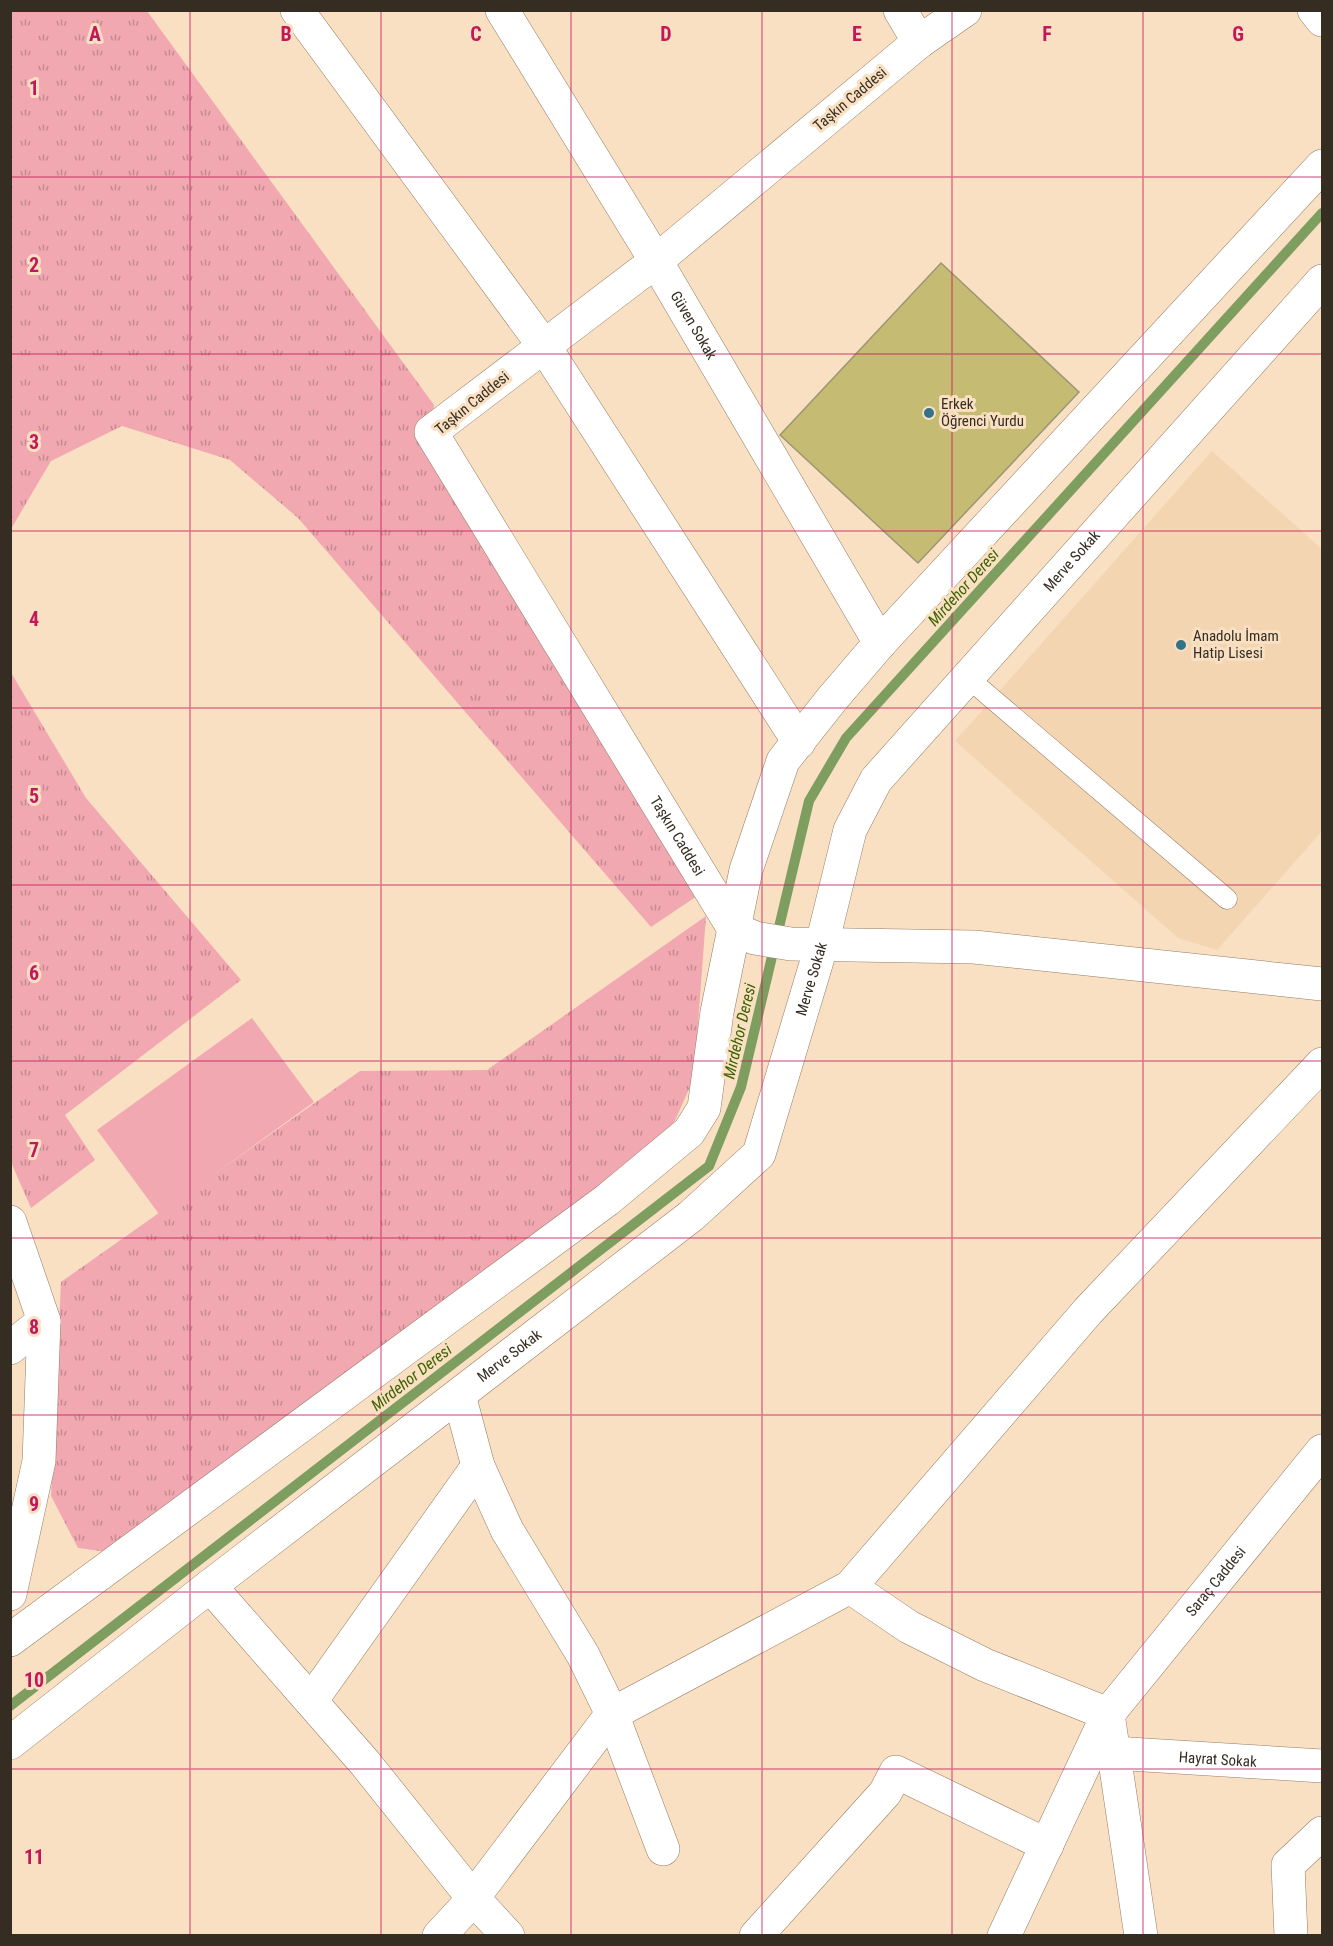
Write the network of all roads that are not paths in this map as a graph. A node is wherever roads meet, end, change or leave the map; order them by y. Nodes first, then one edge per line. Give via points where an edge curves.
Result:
1 (297, 10) edge
2 (502, 10) edge
3 (900, 10) edge
4 (965, 10) edge
5 (1314, 10) edge
6 (1323, 20) edge
7 (919, 42) junction
8 (1323, 166) edge
9 (656, 261) junction
10 (1323, 281) edge
11 (544, 346) junction
12 (880, 644) junction
13 (968, 678) junction
14 (799, 742) junction
15 (1227, 899) dead end
16 (744, 934) junction
17 (806, 944) junction
18 (1323, 984) edge
19 (1323, 1064) edge
20 (10, 1222) edge
21 (44, 1322) junction
22 (10, 1348) edge
23 (459, 1395) junction
24 (1323, 1451) edge
25 (478, 1466) junction
26 (210, 1586) junction
27 (850, 1587) junction
28 (10, 1594) edge
29 (10, 1640) edge
30 (311, 1701) junction
31 (612, 1714) junction
32 (1108, 1714) junction
33 (10, 1743) edge
34 (1113, 1753) junction
35 (1323, 1766) edge
36 (1323, 1833) edge
37 (1047, 1845) junction
38 (663, 1849) dead end
39 (473, 1898) junction
40 (439, 1935) edge
41 (508, 1935) edge
42 (756, 1935) edge
43 (1004, 1935) edge
44 (1141, 1935) edge
45 (1291, 1935) edge

1 - 11 street
2 - 9 street, Güven Sokak
3 - 7 street
4 - 7 street, Taşkın Caddesi
5 - 6 street
7 - 9 street, Taşkın Caddesi
8 - 12 street
9 - 11 street, Taşkın Caddesi
9 - 12 street, Güven Sokak
10 - 13 street, Merve Sokak
11 - 14 street
11 - 16 street, Taşkın Caddesi via 431,432
12 - 14 street
13 - 15 lane
13 - 17 street, Merve Sokak via 876,780 850,830
14 - 16 street via 783,761 746,870
16 - 17 street
16 - 29 street via 717,1012 704,1108 689,1132 607,1200
17 - 18 street via 974,947
17 - 23 street, Merve Sokak via 759,1154 691,1216
19 - 27 street via 1088,1311
20 - 21 street
21 - 22 street
21 - 28 street via 39,1461
23 - 25 street
23 - 26 street, Merve Sokak
24 - 32 street, Saraç Caddesi
25 - 30 street
25 - 31 street via 507,1530 583,1655
26 - 30 street
26 - 33 street, Merve Sokak
27 - 31 street
27 - 32 street via 909,1627 986,1665
30 - 39 street
31 - 38 street
31 - 39 street
32 - 34 street
32 - 37 street, Saraç Caddesi
34 - 35 street, Hayrat Sokak
34 - 44 street
36 - 45 street via 1288,1865
37 - 42 street via 896,1772 885,1793
37 - 43 street, Saraç Caddesi
39 - 40 street
39 - 41 street

